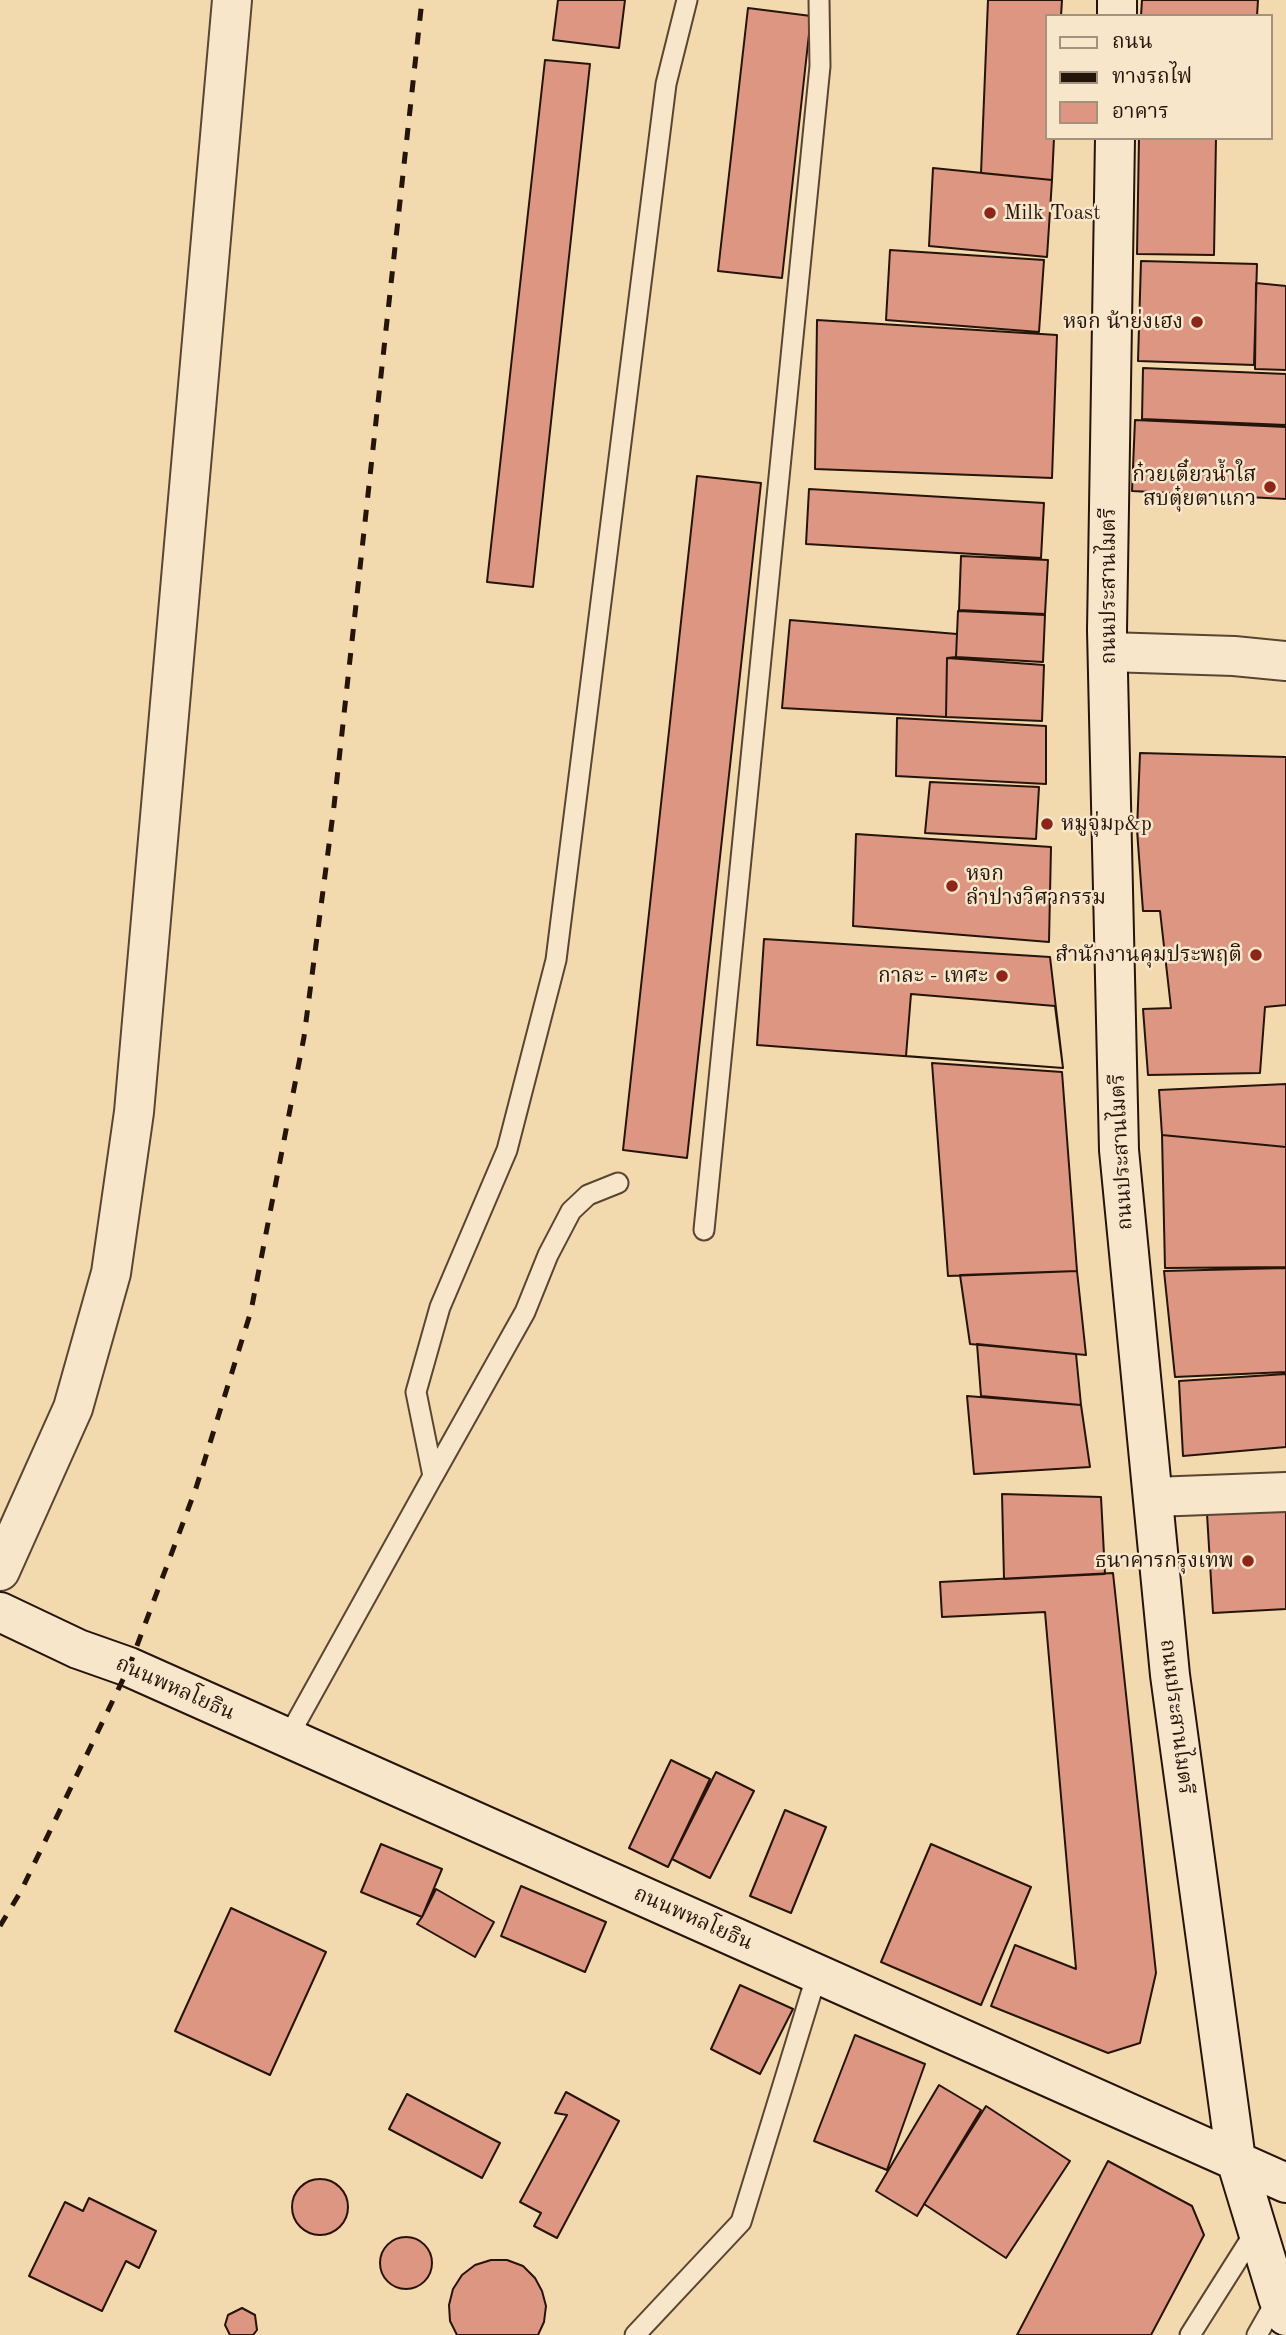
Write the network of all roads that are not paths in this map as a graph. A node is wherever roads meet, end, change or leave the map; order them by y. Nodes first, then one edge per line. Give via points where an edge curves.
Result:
1 (232, 0) edge
2 (687, 0) edge
3 (819, 0) edge
4 (1115, 140) edge
5 (1108, 652) junction
6 (1286, 661) edge
7 (618, 1182) dead end
8 (704, 1230) dead end
9 (433, 1476) junction
10 (1286, 1492) edge
11 (1153, 1496) junction
12 (0, 1571) edge
13 (0, 1612) edge
14 (287, 1739) junction
15 (817, 1974) junction
16 (1236, 2160) junction
17 (1286, 2183) edge
18 (1257, 2228) junction
19 (1282, 2307) edge
20 (635, 2335) edge
21 (1190, 2335) edge
22 (1257, 2335) edge

1 - 12 street via 134,1112 111,1273 74,1408
2 - 9 lane via 666,84 556,960 507,1150 440,1307 416,1392
3 - 8 lane via 820,66
4 - 5 street, ถนนประสานไมตรี
5 - 6 street
5 - 11 street, ถนนประสานไมตรี via 1119,1150
7 - 9 lane via 588,1195 571,1211 524,1312
9 - 14 lane
10 - 11 street
11 - 16 street, ถนนประสานไมตรี via 1170,1675
13 - 14 street, ถนนพหลโยธิน
14 - 15 street, ถนนพหลโยธิน
15 - 16 street, ถนนพหลโยธิน
15 - 20 lane via 741,2221
16 - 17 street, ถนนพหลโยธิน
16 - 18 street
18 - 19 street
18 - 21 lane
19 - 22 lane

